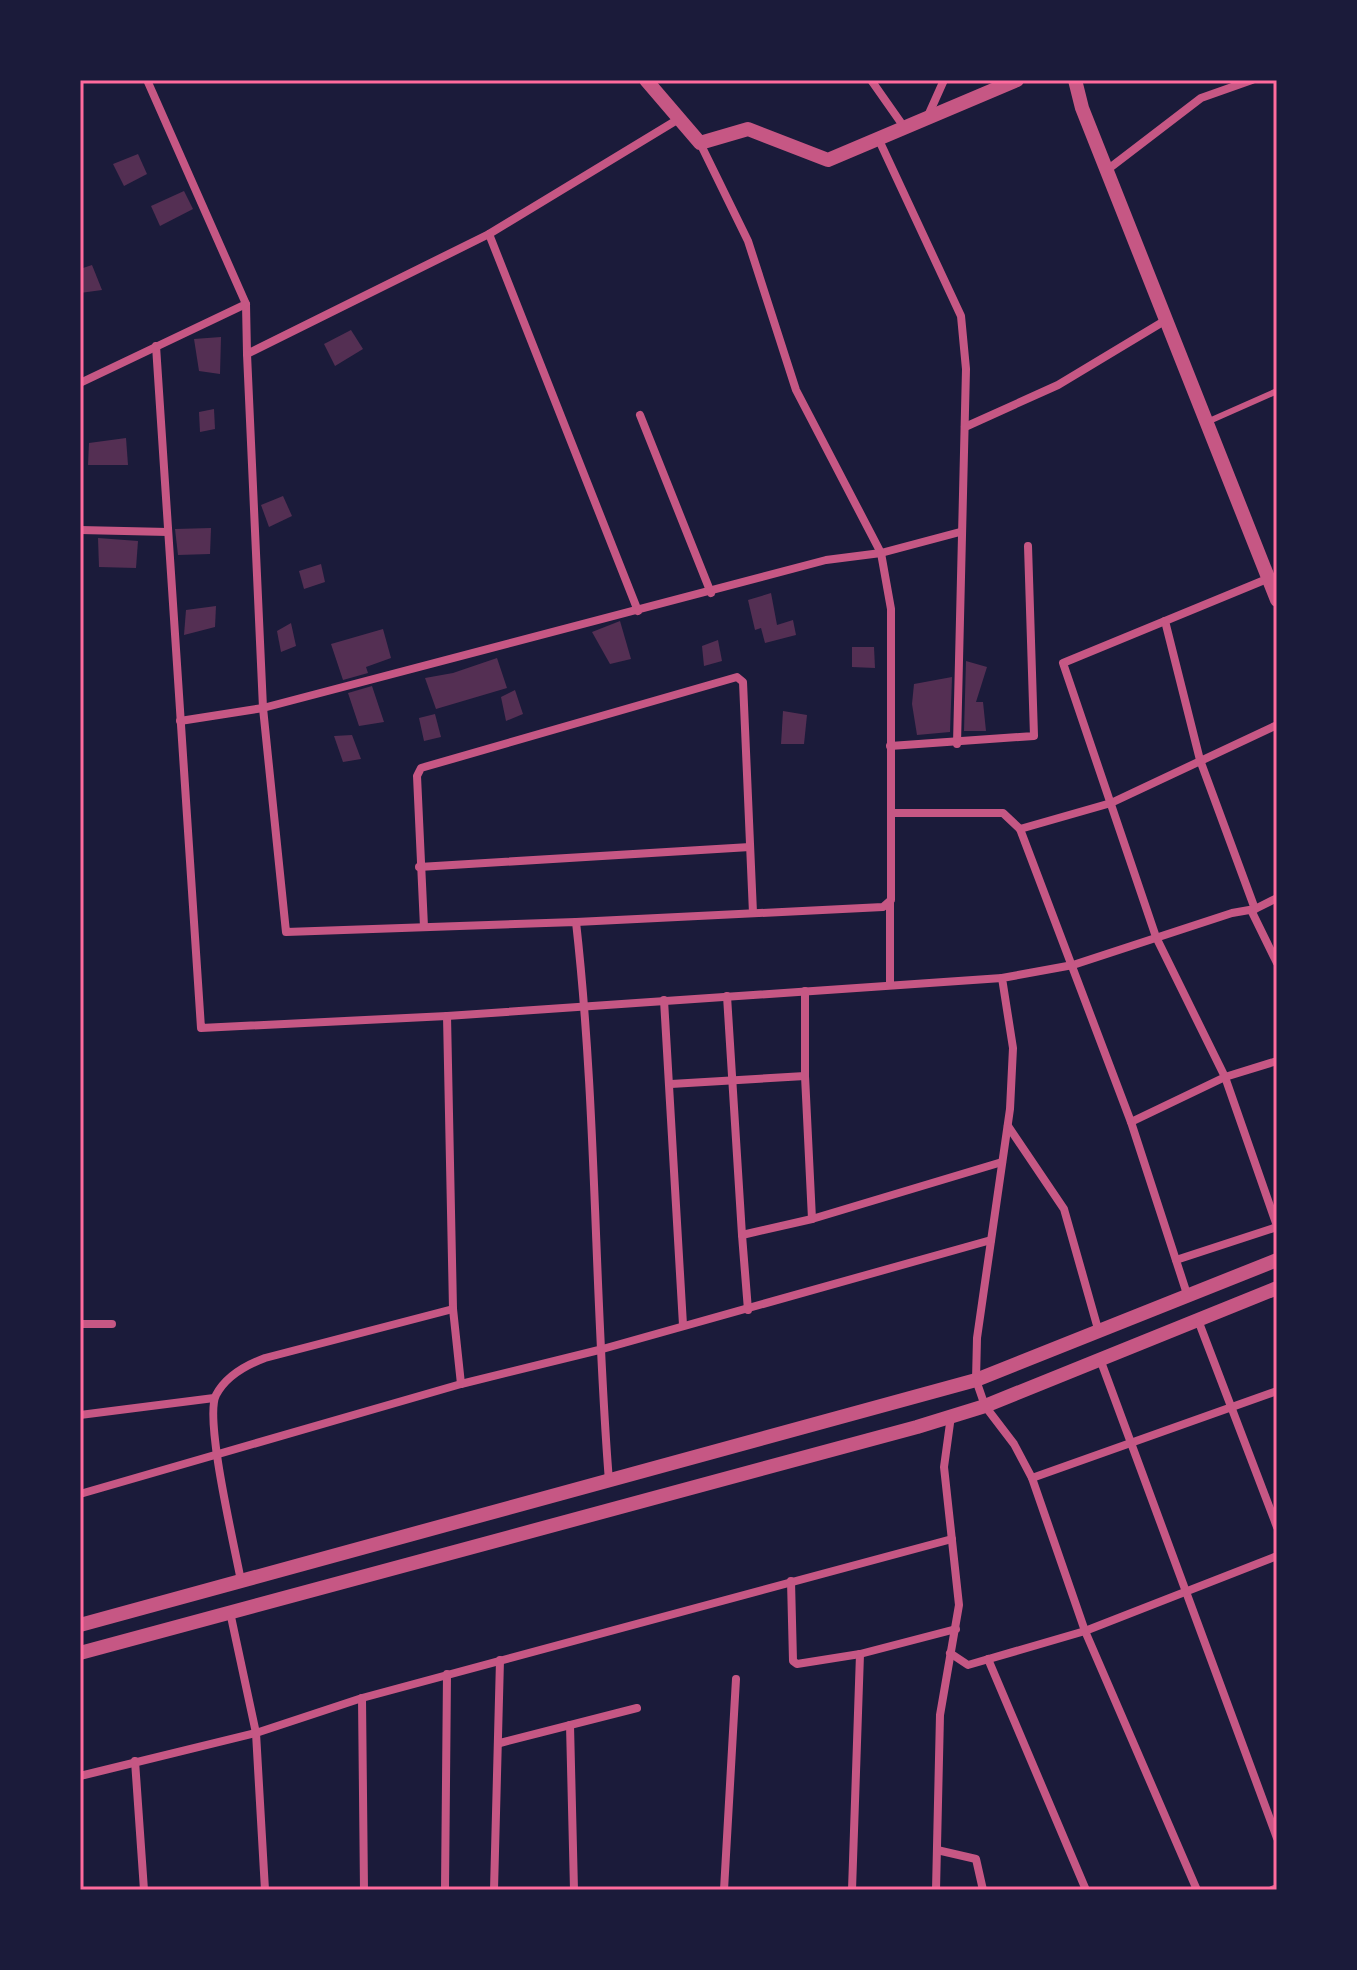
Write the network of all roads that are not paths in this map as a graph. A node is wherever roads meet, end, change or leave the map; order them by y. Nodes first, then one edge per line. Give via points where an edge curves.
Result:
1 (147, 80) edge
2 (646, 80) edge
3 (871, 80) edge
4 (944, 80) edge
5 (1017, 80) edge
6 (1075, 80) edge
7 (1252, 80) edge
8 (926, 118) junction
9 (677, 120) junction
10 (904, 127) junction
11 (878, 138) junction
12 (700, 143) junction
13 (1107, 170) junction
14 (489, 234) junction
15 (246, 304) junction
16 (1166, 320) junction
17 (156, 346) junction
18 (247, 354) junction
19 (80, 383) edge
20 (1277, 391) edge
21 (640, 415) dead end
22 (1206, 423) junction
23 (965, 427) junction
24 (80, 530) edge
25 (168, 532) junction
26 (960, 532) junction
27 (1028, 546) dead end
28 (881, 553) junction
29 (1267, 579) junction
30 (711, 593) junction
31 (1277, 600) edge
32 (638, 611) junction
33 (1165, 621) junction
34 (263, 708) junction
35 (180, 721) junction
36 (1277, 725) edge
37 (957, 744) junction
38 (890, 746) junction
39 (1200, 760) junction
40 (1111, 803) junction
41 (892, 813) junction
42 (1020, 829) junction
43 (750, 847) junction
44 (419, 867) junction
45 (1277, 898) edge
46 (890, 903) junction
47 (1255, 909) junction
48 (753, 913) junction
49 (576, 922) junction
50 (424, 927) junction
51 (1156, 937) junction
52 (1277, 963) edge
53 (1073, 965) junction
54 (1002, 978) junction
55 (890, 985) junction
56 (805, 991) junction
57 (727, 996) junction
58 (664, 1000) junction
59 (586, 1005) junction
60 (447, 1016) junction
61 (1277, 1061) edge
62 (805, 1076) junction
63 (1225, 1077) junction
64 (733, 1080) junction
65 (671, 1084) junction
66 (1131, 1122) junction
67 (1008, 1125) junction
68 (1002, 1162) junction
69 (812, 1219) junction
70 (1277, 1226) edge
71 (742, 1235) junction
72 (991, 1240) junction
73 (1176, 1260) junction
74 (1277, 1260) edge
75 (1277, 1288) edge
76 (1187, 1294) junction
77 (453, 1309) junction
78 (748, 1310) junction
79 (1198, 1320) junction
80 (80, 1324) edge
81 (112, 1324) dead end
82 (683, 1325) junction
83 (1098, 1329) junction
84 (599, 1350) junction
85 (1100, 1359) junction
86 (976, 1380) junction
87 (461, 1384) junction
88 (1277, 1391) edge
89 (214, 1398) junction
90 (985, 1406) junction
91 (1232, 1408) junction
92 (80, 1415) edge
93 (951, 1416) junction
94 (1134, 1444) junction
95 (218, 1454) junction
96 (1032, 1478) junction
97 (609, 1482) junction
98 (80, 1494) edge
99 (1277, 1527) edge
100 (952, 1539) junction
101 (1277, 1556) edge
102 (241, 1581) junction
103 (791, 1581) junction
104 (1188, 1591) junction
105 (230, 1612) junction
106 (80, 1625) edge
107 (956, 1629) junction
108 (1085, 1631) junction
109 (80, 1653) edge
110 (950, 1653) junction
111 (860, 1654) junction
112 (988, 1659) junction
113 (500, 1660) junction
114 (447, 1674) junction
115 (736, 1679) dead end
116 (362, 1698) junction
117 (637, 1708) dead end
118 (570, 1725) junction
119 (256, 1733) junction
120 (500, 1743) junction
121 (135, 1761) junction
122 (80, 1776) edge
123 (1277, 1838) edge
124 (937, 1850) junction
125 (144, 1890) edge
126 (265, 1890) edge
127 (364, 1890) edge
128 (445, 1890) edge
129 (494, 1890) edge
130 (574, 1890) edge
131 (724, 1890) edge
132 (852, 1890) edge
133 (936, 1890) edge
134 (983, 1890) edge
135 (1086, 1890) edge
136 (1197, 1890) edge

1 - 15 street
2 - 9 street
3 - 10 street
4 - 8 street
5 - 8 street
6 - 13 street
7 - 13 street via 1201,98
8 - 10 street
9 - 12 street
9 - 14 street
10 - 11 street
11 - 12 street via 828,160 748,129
11 - 23 street via 961,316
12 - 28 street via 748,241 796,390
13 - 16 street
14 - 18 street
14 - 32 street
15 - 17 street
15 - 18 street
16 - 22 street
16 - 23 street via 1058,385
17 - 19 street
17 - 25 street
18 - 34 street
20 - 22 lane
21 - 30 street
22 - 29 street
23 - 26 street
24 - 25 street
25 - 35 street
26 - 28 street
26 - 37 street
27 - 37 street via 1034,736
28 - 30 street via 826,560
28 - 38 street via 891,609
29 - 31 street
29 - 33 street
30 - 32 street
32 - 34 street
33 - 39 street
33 - 40 street via 1063,663
34 - 35 street
34 - 50 street via 286,932
35 - 60 street via 201,1028
36 - 39 street
37 - 38 street
38 - 41 street
39 - 40 street
39 - 47 street
40 - 42 street
40 - 51 street
41 - 42 street via 1003,813
41 - 46 street
42 - 53 street
43 - 44 street
43 - 44 street via 743,682 737,677 421,768
43 - 48 street
44 - 50 street
45 - 47 street
46 - 48 street
46 - 55 street
47 - 51 street
47 - 52 street
48 - 49 street
49 - 50 street
49 - 59 street
51 - 53 street
51 - 63 street
53 - 54 street
53 - 66 street
54 - 55 street
54 - 67 street via 1013,1048
55 - 56 street
56 - 57 street
56 - 62 street
57 - 58 street
57 - 64 street
58 - 59 street
58 - 65 street
59 - 60 street
59 - 84 street
60 - 77 street
61 - 63 street
62 - 64 street
62 - 69 street
63 - 66 street
63 - 70 street
64 - 65 street
64 - 71 street
65 - 82 street
66 - 73 street
67 - 68 street
67 - 83 street via 1064,1209
68 - 69 street
68 - 72 street
69 - 71 street
70 - 73 street
71 - 78 street
72 - 78 street
72 - 86 street
73 - 76 street
74 - 76 street
75 - 79 street
76 - 83 street
77 - 87 street
77 - 89 street via 265,1358 239,1370
78 - 82 street
79 - 85 street
79 - 91 street
80 - 81 street
82 - 84 street
83 - 86 street
84 - 87 street
84 - 97 street
85 - 90 street
85 - 94 street
86 - 90 street
86 - 97 street
87 - 95 street
88 - 91 street
89 - 92 street
89 - 95 street
90 - 93 street
90 - 96 street
91 - 94 street
91 - 99 street
93 - 100 street via 944,1467
93 - 105 street
94 - 96 street
94 - 104 street
95 - 98 street
95 - 102 street
96 - 108 street
97 - 102 street
100 - 103 street
100 - 107 street via 959,1605
101 - 104 street
102 - 106 street
103 - 111 street via 794,1663
103 - 113 street
104 - 108 street
104 - 123 street
105 - 109 street
105 - 119 street
107 - 110 street
107 - 111 street
108 - 112 street
108 - 136 street
110 - 112 street via 968,1665
110 - 124 street via 940,1715
111 - 132 street
112 - 135 street
113 - 114 street
113 - 120 street
114 - 116 street
114 - 128 street
115 - 131 street
116 - 119 street
116 - 127 street
117 - 118 street
118 - 120 street
118 - 130 street
119 - 121 street
119 - 126 street
120 - 129 street
121 - 122 street
121 - 125 street
124 - 133 street
124 - 134 street via 976,1859

